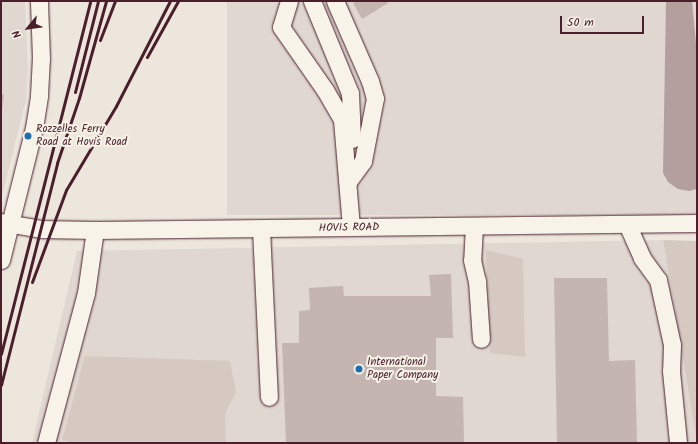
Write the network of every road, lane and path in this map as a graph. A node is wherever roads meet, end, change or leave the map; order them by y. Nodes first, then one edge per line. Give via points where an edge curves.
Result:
1 (39, 1) edge
2 (289, 1) edge
3 (301, 1) edge
4 (312, 1) edge
5 (324, 1) edge
6 (335, 1) edge
7 (342, 120) junction
8 (372, 121) junction
9 (346, 154) junction
10 (348, 182) junction
11 (5, 223) edge
12 (696, 223) edge
13 (627, 224) junction
14 (474, 226) junction
15 (351, 228) junction
16 (261, 229) junction
17 (95, 230) junction
18 (1, 260) edge
19 (481, 339) dead end
20 (269, 397) dead end
21 (46, 443) edge
22 (678, 443) edge

1 - 11 street via 39,95 34,128
2 - 7 street via 281,27 325,90
3 - 7 street via 333,74 341,103
4 - 9 street via 350,93 353,135
5 - 8 street via 366,97
6 - 8 street via 373,87 375,103
7 - 9 street
8 - 10 street via 363,162
9 - 10 street
10 - 15 street
11 - 17 street, HOVIS ROAD via 50,230
11 - 18 street
12 - 13 street, HOVIS ROAD
13 - 14 street, HOVIS ROAD
13 - 22 street via 642,258 658,280 672,345 671,371
14 - 15 street, HOVIS ROAD
14 - 19 street via 472,260 478,281
15 - 16 street, HOVIS ROAD
16 - 17 street, HOVIS ROAD
16 - 20 street
17 - 21 street via 86,293

